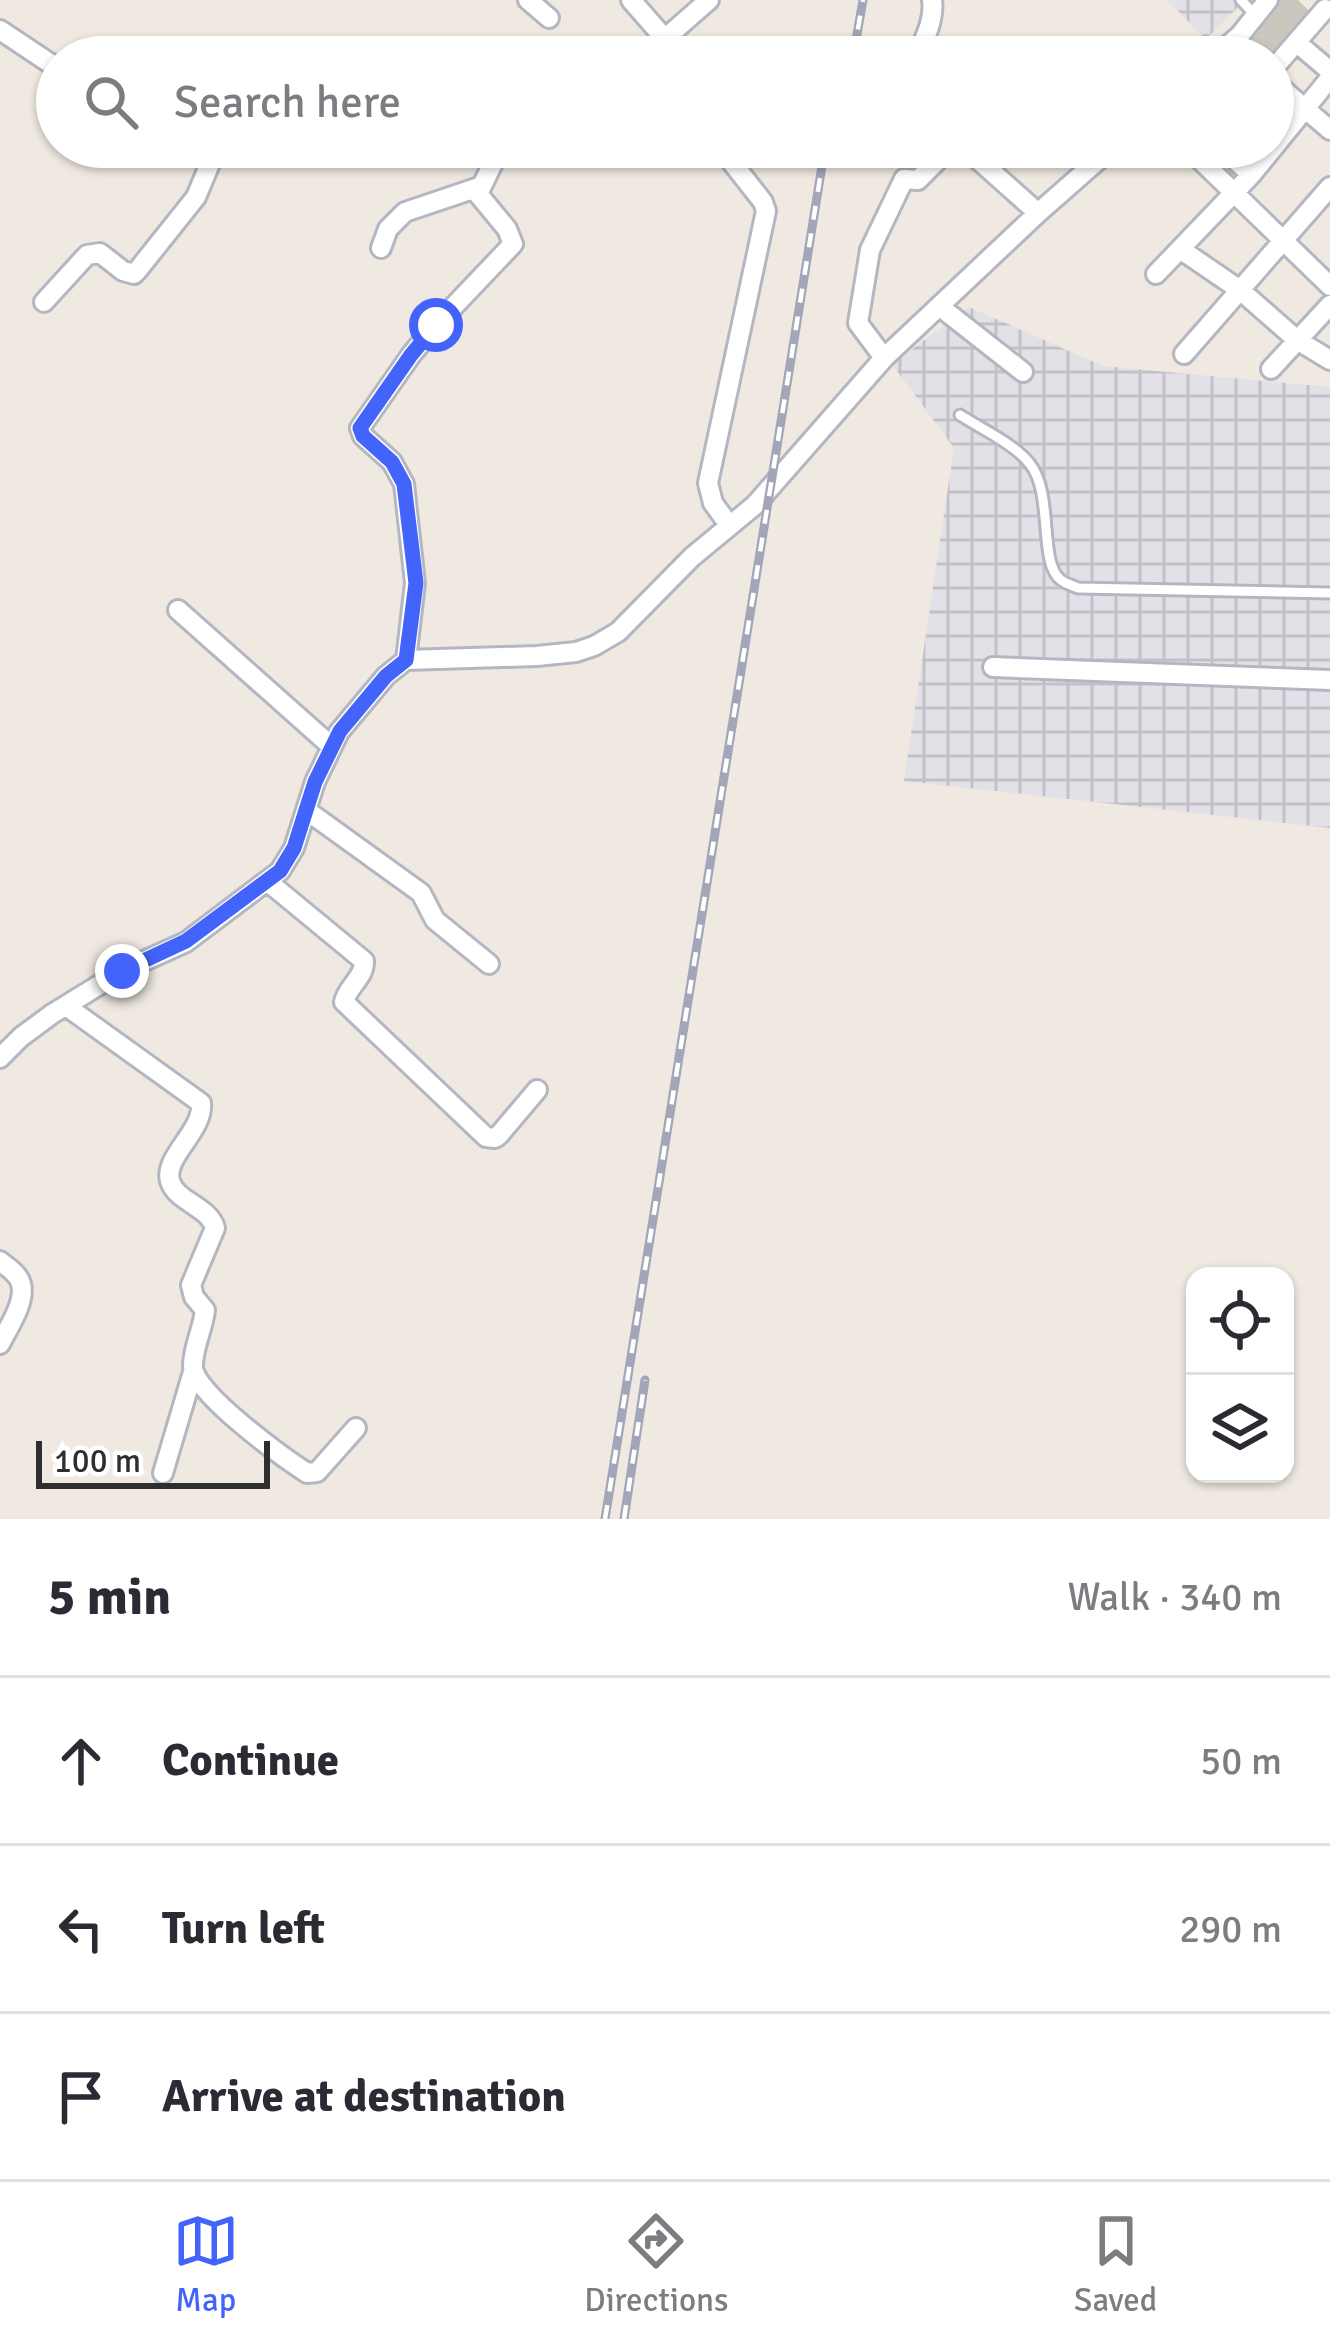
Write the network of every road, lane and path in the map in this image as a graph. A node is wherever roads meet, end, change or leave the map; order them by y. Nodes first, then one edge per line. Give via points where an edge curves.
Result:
1 (527, 0) edge
2 (631, 0) edge
3 (709, 0) edge
4 (932, 0) edge
5 (1240, 0) edge
6 (1323, 7) edge
7 (1262, 8) edge
8 (549, 18) dead end
9 (0, 30) edge
10 (648, 36) edge
11 (671, 36) edge
12 (925, 36) edge
13 (1237, 36) edge
14 (1296, 41) junction
15 (1294, 43) edge
16 (36, 54) edge
17 (1330, 75) edge
18 (1294, 101) edge
19 (1306, 109) junction
20 (1294, 124) edge
21 (1330, 130) edge
22 (208, 168) edge
23 (490, 168) edge
24 (736, 168) edge
25 (931, 168) edge
26 (988, 168) edge
27 (1089, 168) edge
28 (1208, 168) edge
29 (1243, 168) edge
30 (1258, 168) edge
31 (1251, 176) junction
32 (479, 187) junction
33 (1330, 187) edge
34 (1233, 194) junction
35 (1038, 213) junction
36 (1283, 241) junction
37 (381, 248) dead end
38 (1180, 249) junction
39 (1156, 274) dead end
40 (1330, 286) edge
41 (1240, 290) junction
42 (44, 302) dead end
43 (1330, 304) edge
44 (939, 306) junction
45 (1297, 340) junction
46 (1184, 354) dead end
47 (884, 358) junction
48 (1330, 359) edge
49 (1271, 369) dead end
50 (1023, 372) dead end
51 (960, 415) dead end
52 (729, 525) junction
53 (1330, 593) edge
54 (178, 610) dead end
55 (406, 660) junction
56 (993, 667) dead end
57 (1330, 680) edge
58 (332, 746) junction
59 (306, 810) junction
60 (267, 880) junction
61 (489, 964) dead end
62 (66, 1006) junction
63 (0, 1058) edge
64 (537, 1090) dead end
65 (0, 1261) edge
66 (0, 1344) edge
67 (193, 1372) junction
68 (356, 1428) dead end
69 (163, 1473) dead end

1 - 8 street
2 - 10 street
3 - 11 street
4 - 12 street
5 - 7 lane
6 - 14 street
7 - 13 street
9 - 16 street
14 - 15 street
14 - 17 street
17 - 19 street
18 - 19 street
19 - 20 street
19 - 21 street
22 - 42 street via 196,197 134,274 87,255
23 - 32 street
24 - 52 street via 766,211 708,483
25 - 47 street via 921,179 904,179 870,250 858,323
26 - 35 street
27 - 35 street
28 - 34 street
29 - 31 street
30 - 31 street
31 - 34 street
32 - 37 street via 405,212
32 - 55 street via 514,244 436,325 360,428 404,484 416,583
33 - 36 street
34 - 36 street
34 - 38 street
35 - 44 street
36 - 40 street
36 - 41 street
38 - 39 street
38 - 41 street
41 - 45 street
41 - 46 street
43 - 45 street
44 - 47 street
44 - 50 street
45 - 48 street
45 - 49 street
47 - 52 street
51 - 53 lane via 1032,465 1058,579 1078,588
52 - 55 street via 594,646
54 - 58 street
55 - 58 street
56 - 57 street
58 - 59 street
59 - 60 street via 289,859
59 - 61 street via 421,893 434,920
60 - 62 street via 186,941
60 - 64 street via 364,961 344,1002 486,1137 499,1135
62 - 63 street
62 - 67 street via 201,1103 170,1173 170,1183 215,1228 191,1285 205,1310
65 - 66 street via 22,1287
67 - 68 street via 222,1407 307,1473 317,1472
67 - 69 street

